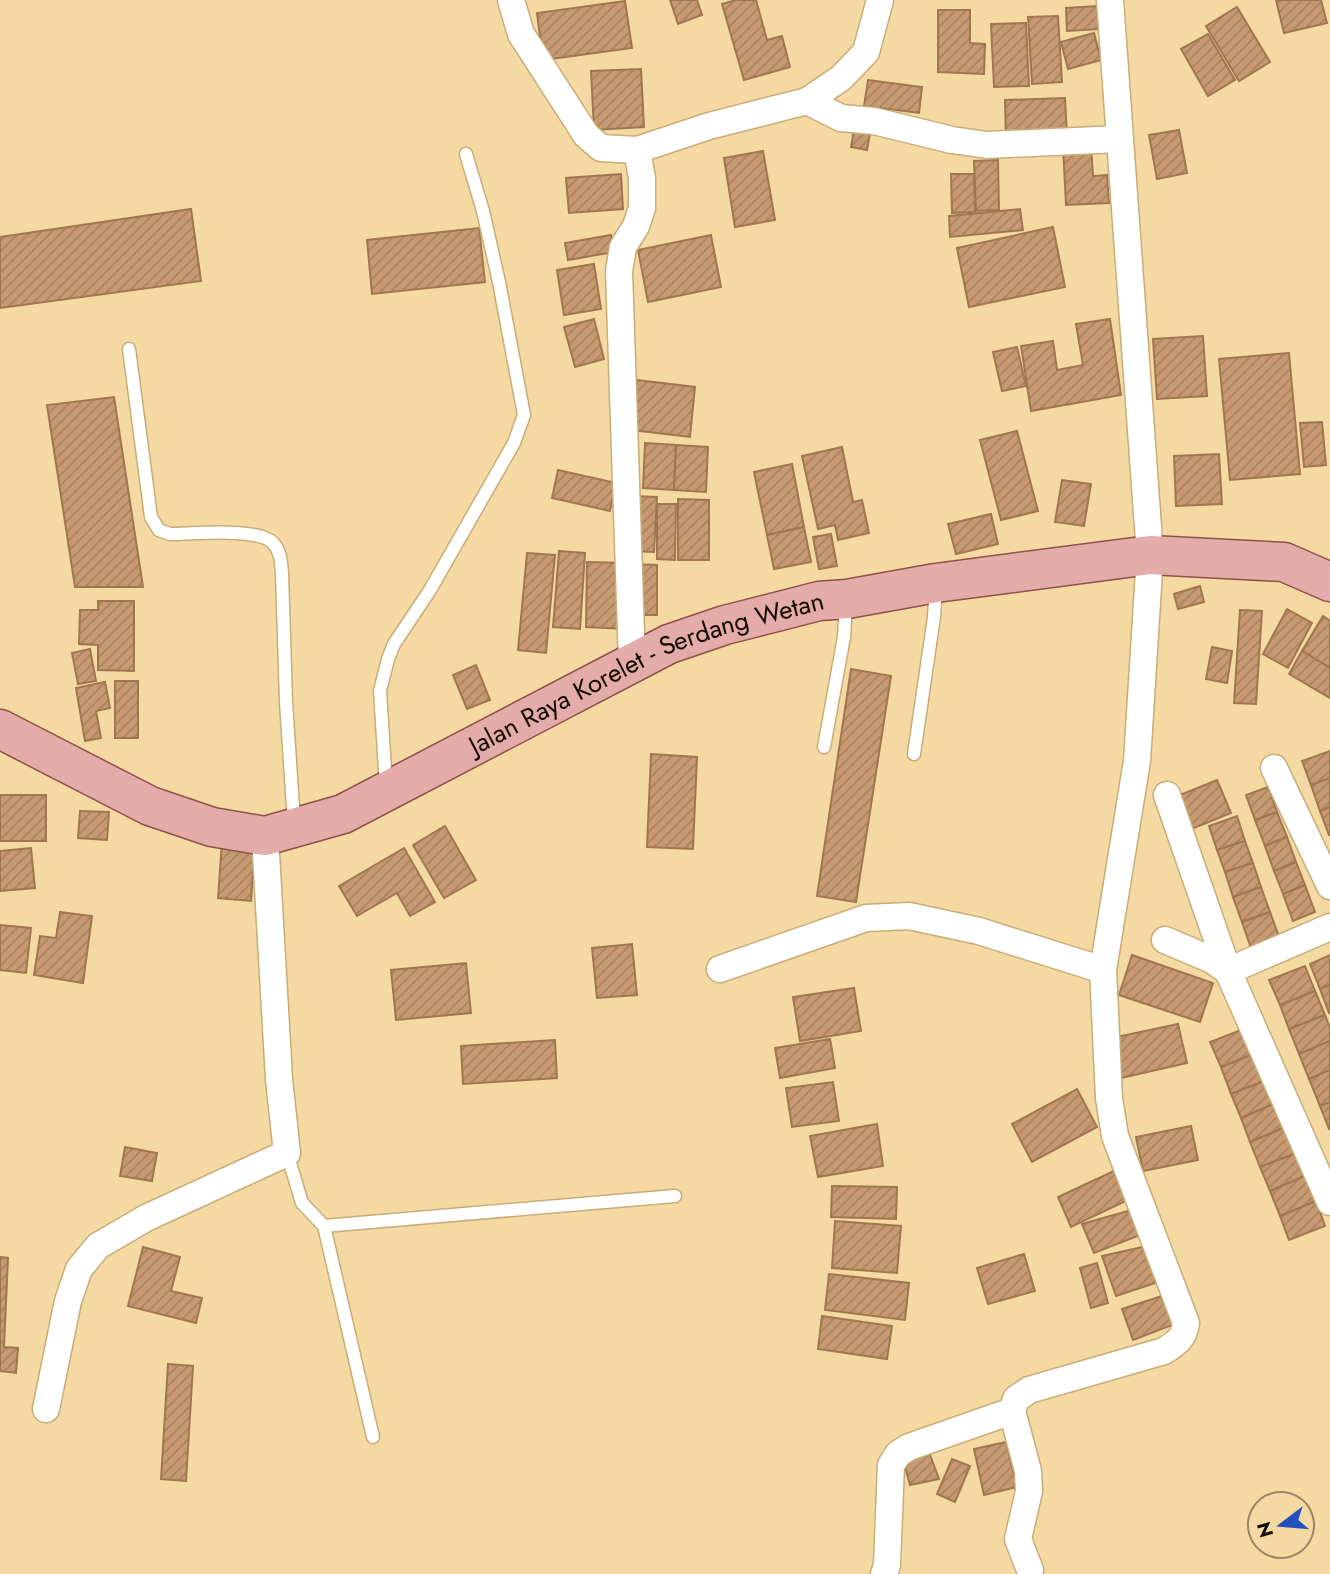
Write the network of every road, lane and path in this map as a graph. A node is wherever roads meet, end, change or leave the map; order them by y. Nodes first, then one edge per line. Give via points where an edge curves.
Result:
1 (511, 0) edge
2 (880, 0) edge
3 (1110, 0) edge
4 (807, 101) junction
5 (1119, 139) junction
6 (637, 150) junction
7 (466, 154) dead end
8 (129, 349) dead end
9 (1150, 555) junction
10 (1330, 582) edge
11 (936, 583) junction
12 (847, 599) junction
13 (632, 663) junction
14 (0, 729) edge
15 (824, 747) dead end
16 (914, 754) dead end
17 (1274, 768) dead end
18 (387, 792) junction
19 (1167, 794) dead end
20 (280, 832) junction
21 (1330, 886) edge
22 (1330, 927) edge
23 (1165, 940) dead end
24 (720, 969) dead end
25 (1104, 970) junction
26 (1228, 971) junction
27 (287, 1153) junction
28 (674, 1196) dead end
29 (1330, 1202) edge
30 (324, 1226) junction
31 (46, 1409) dead end
32 (1012, 1411) junction
33 (373, 1437) dead end
34 (1030, 1570) dead end
35 (884, 1574) edge

1 - 6 street via 521,34 586,135 601,148
2 - 4 street via 866,52 841,78
3 - 5 street
4 - 5 street via 841,118 987,145
4 - 6 street
5 - 9 street
6 - 13 street via 642,208 623,247 619,271
7 - 18 lane via 488,235 524,415 514,443 388,659 380,691
8 - 20 lane via 151,517 159,530 170,534 251,533 272,541 280,554 286,702
9 - 10 main road, Jalan Raya Korelet - Serdang Wetan via 1284,562
9 - 11 main road, Jalan Raya Korelet - Serdang Wetan
9 - 25 street via 1137,761
11 - 12 main road, Jalan Raya Korelet - Serdang Wetan
11 - 16 lane
12 - 13 main road, Jalan Raya Korelet - Serdang Wetan via 819,601 725,625 669,643
12 - 15 lane
13 - 18 main road, Jalan Raya Korelet - Serdang Wetan
14 - 20 main road, Jalan Raya Korelet - Serdang Wetan via 150,806 212,827
17 - 21 street
18 - 20 main road, Jalan Raya Korelet - Serdang Wetan via 343,814
19 - 26 street
20 - 27 street via 279,1080
22 - 26 street
23 - 26 street
24 - 25 street via 866,918 909,916 979,931
25 - 32 street via 1110,1118 1185,1328 1180,1341 1164,1351 1029,1390 1016,1399
26 - 29 street
27 - 30 lane via 302,1203
27 - 31 street via 98,1245 79,1269 68,1301
28 - 30 lane
30 - 33 lane
32 - 34 street via 1028,1471 1029,1491 1018,1539
32 - 35 street via 925,1440 898,1454 891,1465

